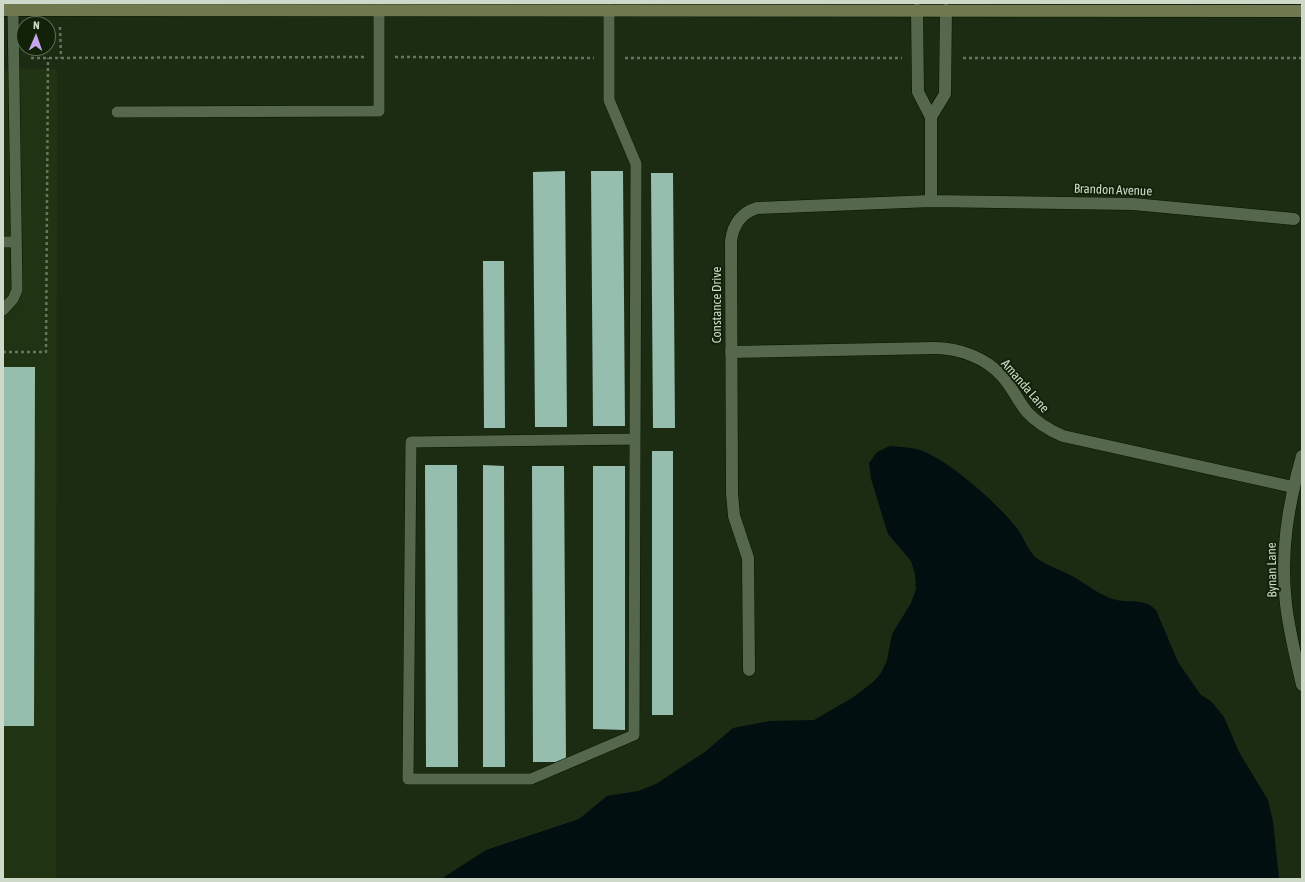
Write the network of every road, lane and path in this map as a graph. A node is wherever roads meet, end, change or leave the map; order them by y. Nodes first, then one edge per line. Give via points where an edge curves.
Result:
1 (718, 6) edge
2 (10, 7) edge
3 (60, 10) junction
4 (379, 10) junction
5 (609, 10) junction
6 (917, 10) junction
7 (946, 10) junction
8 (1302, 12) edge
9 (380, 57) junction
10 (48, 58) junction
11 (61, 58) junction
12 (609, 58) junction
13 (917, 58) junction
14 (946, 58) junction
15 (1302, 58) edge
16 (13, 59) junction
17 (117, 112) dead end
18 (931, 117) junction
19 (931, 201) junction
20 (1294, 219) dead end
21 (3, 242) edge
22 (15, 242) junction
23 (3, 310) edge
24 (3, 352) edge
25 (732, 352) junction
26 (635, 439) junction
27 (1302, 456) edge
28 (1293, 487) junction
29 (749, 670) dead end
30 (1302, 685) edge

1 - 5 main road
1 - 6 main road
2 - 3 main road
2 - 16 lane
3 - 4 main road
3 - 11 path
4 - 5 main road
4 - 9 lane
5 - 12 lane
6 - 7 main road
6 - 13 street
7 - 8 main road
7 - 14 street
9 - 11 path
9 - 12 path
9 - 17 lane via 380,111
10 - 11 path
10 - 16 path
10 - 24 path via 46,352
12 - 13 path
12 - 26 lane via 609,100 636,164
13 - 18 street via 918,92
14 - 15 path
14 - 18 street via 945,94
16 - 22 lane
18 - 19 street
19 - 20 street, Brandon Avenue via 1133,204
19 - 25 street, Constance Drive via 757,208 747,212 735,224 732,235
21 - 22 lane
22 - 23 lane via 16,290 13,299
25 - 28 street, Amanda Lane via 935,348 956,350 993,368 1002,376 1027,412 1048,430 1063,436
25 - 29 street, Constance Drive via 732,493 734,516 749,564
26 - 26 lane via 634,735 531,780 408,779 411,442
27 - 28 street, Bynan Lane
28 - 30 street, Bynan Lane via 1286,528 1284,576 1288,618

